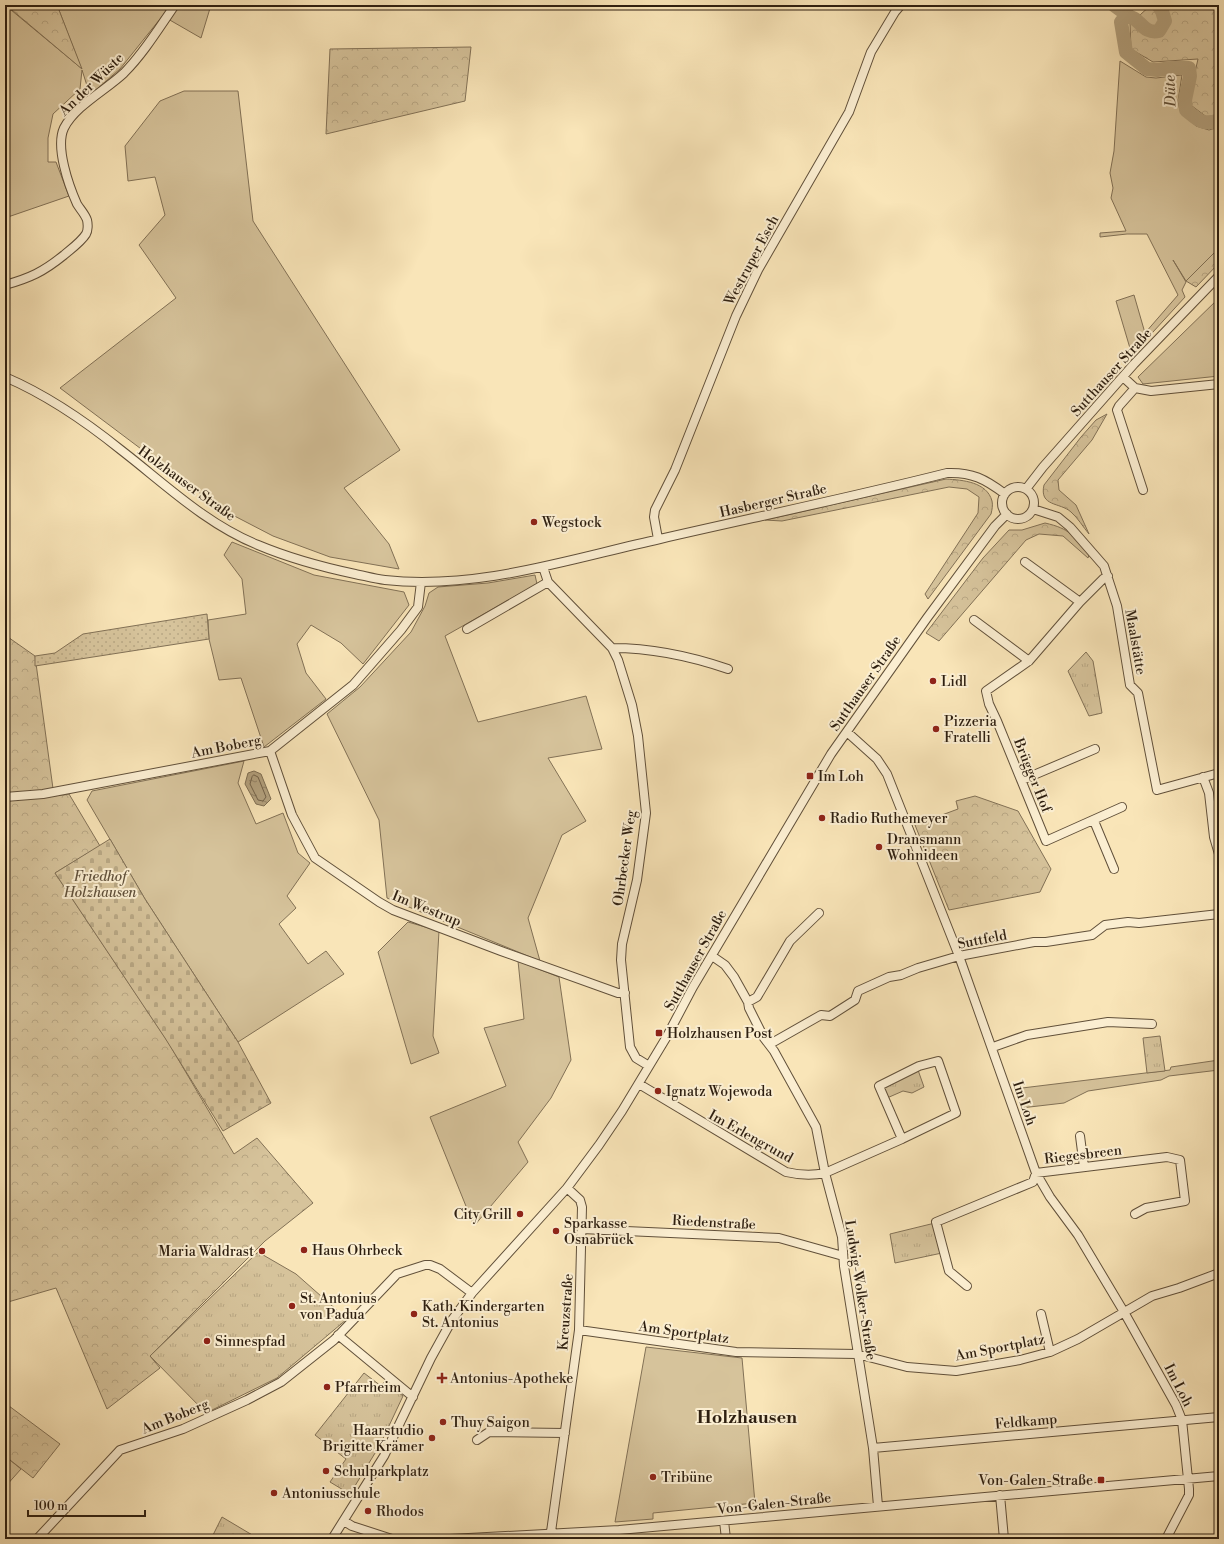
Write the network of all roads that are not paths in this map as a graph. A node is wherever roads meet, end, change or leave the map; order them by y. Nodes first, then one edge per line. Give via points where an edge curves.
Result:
1 (175, 5) edge
2 (902, 5) edge
3 (1219, 276) edge
4 (5, 285) edge
5 (5, 377) edge
6 (1123, 377) junction
7 (1219, 384) edge
8 (1135, 388) junction
9 (1026, 489) junction
10 (1143, 490) dead end
11 (1005, 494) junction
12 (1034, 509) junction
13 (1007, 514) junction
14 (658, 539) junction
15 (1025, 562) dead end
16 (539, 568) junction
17 (1108, 576) junction
18 (421, 582) junction
19 (548, 582) junction
20 (1080, 602) junction
21 (974, 620) dead end
22 (467, 629) dead end
23 (612, 648) junction
24 (1029, 661) junction
25 (728, 669) dead end
26 (847, 732) junction
27 (1095, 749) dead end
28 (270, 751) junction
29 (1219, 773) edge
30 (1203, 777) junction
31 (1022, 780) junction
32 (5, 797) edge
33 (1122, 808) dead end
34 (1094, 821) junction
35 (1219, 854) edge
36 (1114, 869) dead end
37 (819, 913) dead end
38 (1219, 914) edge
39 (712, 956) junction
40 (959, 956) junction
41 (625, 993) junction
42 (748, 1002) junction
43 (1152, 1024) dead end
44 (770, 1044) junction
45 (992, 1047) junction
46 (649, 1066) junction
47 (638, 1084) junction
48 (1080, 1136) dead end
49 (902, 1139) junction
50 (1084, 1167) junction
51 (825, 1173) junction
52 (1036, 1173) junction
53 (567, 1188) junction
54 (1135, 1214) dead end
55 (582, 1230) junction
56 (843, 1256) junction
57 (1219, 1272) edge
58 (967, 1286) dead end
59 (472, 1293) junction
60 (1124, 1312) junction
61 (1041, 1314) dead end
62 (580, 1330) junction
63 (338, 1335) junction
64 (1050, 1352) junction
65 (857, 1354) junction
66 (413, 1397) junction
67 (1219, 1417) edge
68 (1182, 1420) junction
69 (565, 1433) junction
70 (477, 1440) dead end
71 (873, 1448) junction
72 (1219, 1476) edge
73 (1188, 1478) junction
74 (1000, 1495) junction
75 (878, 1506) junction
76 (344, 1521) junction
77 (724, 1521) junction
78 (550, 1537) edge
79 (37, 1539) edge
80 (332, 1539) edge
81 (392, 1539) edge
82 (450, 1539) edge
83 (726, 1539) edge
84 (1004, 1539) edge
85 (1166, 1539) edge

1 - 4 street, An der Wüste via 124,73 74,114 64,128 61,148 70,187 87,219 86,234 42,271
2 - 14 street, Westruper Esch via 871,52 849,112 758,270 739,309 675,470 655,510
3 - 6 street, Sutthauser Straße
5 - 18 street, Holzhauser Straße via 57,404 199,511 257,545 320,567 383,580
6 - 8 street
6 - 9 street, Sutthauser Straße
7 - 8 street via 1152,391
8 - 10 street via 1117,410
9 - 11 street via 1017,487
9 - 12 street via 1030,491 1034,500
11 - 13 street via 1002,502
11 - 14 street, Hasberger Straße via 972,474 947,473
12 - 13 street via 1022,519
12 - 17 street, Maalstätte via 1058,517 1070,527 1104,566
13 - 26 street, Sutthauser Straße via 995,526 927,618
14 - 16 street, Hasberger Straße
15 - 20 street
16 - 18 street, Holzhauser Straße via 488,578
16 - 19 street, Ohrbecker Weg
17 - 20 street, Brügger Hof
17 - 30 street, Maalstätte via 1117,606 1130,685 1138,693 1157,790
18 - 28 street, Am Boberg via 418,607 353,685
19 - 22 street
19 - 23 street, Ohrbecker Weg
20 - 24 street, Brügger Hof
21 - 24 street
23 - 25 street via 655,650 699,659
23 - 41 street, Ohrbecker Weg via 632,705 646,813 637,880 622,944
24 - 31 street, Brügger Hof via 986,691 989,704
26 - 39 street, Sutthauser Straße via 787,826
26 - 40 street, Im Loh via 877,759 887,774
27 - 31 street
28 - 32 street, Am Boberg via 50,793
28 - 41 street, Im Westrup via 292,815 315,858 378,902 501,951 618,993
29 - 30 street
30 - 35 street
31 - 34 street, Brügger Hof via 1046,841
33 - 34 street, Brügger Hof
34 - 36 street
37 - 42 street via 790,941 757,997
38 - 40 street, Suttfeld via 1105,925 1092,935 1034,942
39 - 42 street, Ludwig-Wolker-Straße via 725,965
39 - 46 street, Sutthauser Straße
40 - 44 street, Suttfeld via 883,980 858,991 855,1000 830,1016 821,1015
40 - 45 street, Im Loh
41 - 46 street, Ohrbecker Weg via 630,1047 636,1058
42 - 44 street, Ludwig-Wolker-Straße via 764,1038
43 - 45 street via 1108,1022 1027,1035
44 - 51 street, Ludwig-Wolker-Straße via 816,1127
45 - 52 street, Im Loh
46 - 47 street, Sutthauser Straße
47 - 51 street, Im Erlengrund via 786,1172 801,1175
47 - 53 street, Sutthauser Straße via 599,1145
48 - 50 street
49 - 49 street, Im Erlengrund via 879,1086 919,1066 938,1061 956,1113
49 - 51 street, Im Erlengrund
50 - 52 street, Riegesbreen
50 - 54 street, Riegesbreen via 1168,1157 1180,1160 1185,1201 1146,1208
51 - 56 street, Ludwig-Wolker-Straße via 842,1237
52 - 58 street, Riegesbreen via 1033,1182 936,1222 950,1271
52 - 60 street, Im Loh via 1078,1235
53 - 55 street, Kreuzstraße via 580,1200
53 - 59 street, Sutthauser Straße
55 - 56 street, Riedenstraße via 779,1238
55 - 62 street, Kreuzstraße
56 - 65 street, Ludwig-Wolker-Straße
57 - 60 street, Am Sportplatz via 1152,1296
59 - 63 street, Am Boberg via 435,1266 418,1267 394,1276
59 - 66 street, Sutthauser Straße via 452,1320
60 - 64 street, Am Sportplatz
60 - 68 street, Im Loh
61 - 64 street
62 - 65 street, Am Sportplatz via 736,1352
62 - 69 street, Kreuzstraße
63 - 66 street
63 - 79 street, Am Boberg via 281,1382 247,1400 183,1429 120,1450
64 - 65 street, Am Sportplatz via 956,1371 907,1367
65 - 71 street, Ludwig-Wolker-Straße
66 - 76 street, Sutthauser Straße via 384,1456
67 - 68 street, Feldkamp
68 - 71 street, Feldkamp
68 - 73 street, Im Loh
69 - 70 street via 489,1432
69 - 78 street, Kreuzstraße
71 - 75 street, Ludwig-Wolker-Straße
72 - 73 street, Von-Galen-Straße
73 - 74 street, Von-Galen-Straße
73 - 85 street, Im Loh via 1189,1495
74 - 75 street, Von-Galen-Straße
74 - 84 street
75 - 77 street, Von-Galen-Straße
76 - 80 street, Sutthauser Straße
76 - 81 street
77 - 78 street, Von-Galen-Straße
77 - 83 street
78 - 82 street, Von-Galen-Straße

